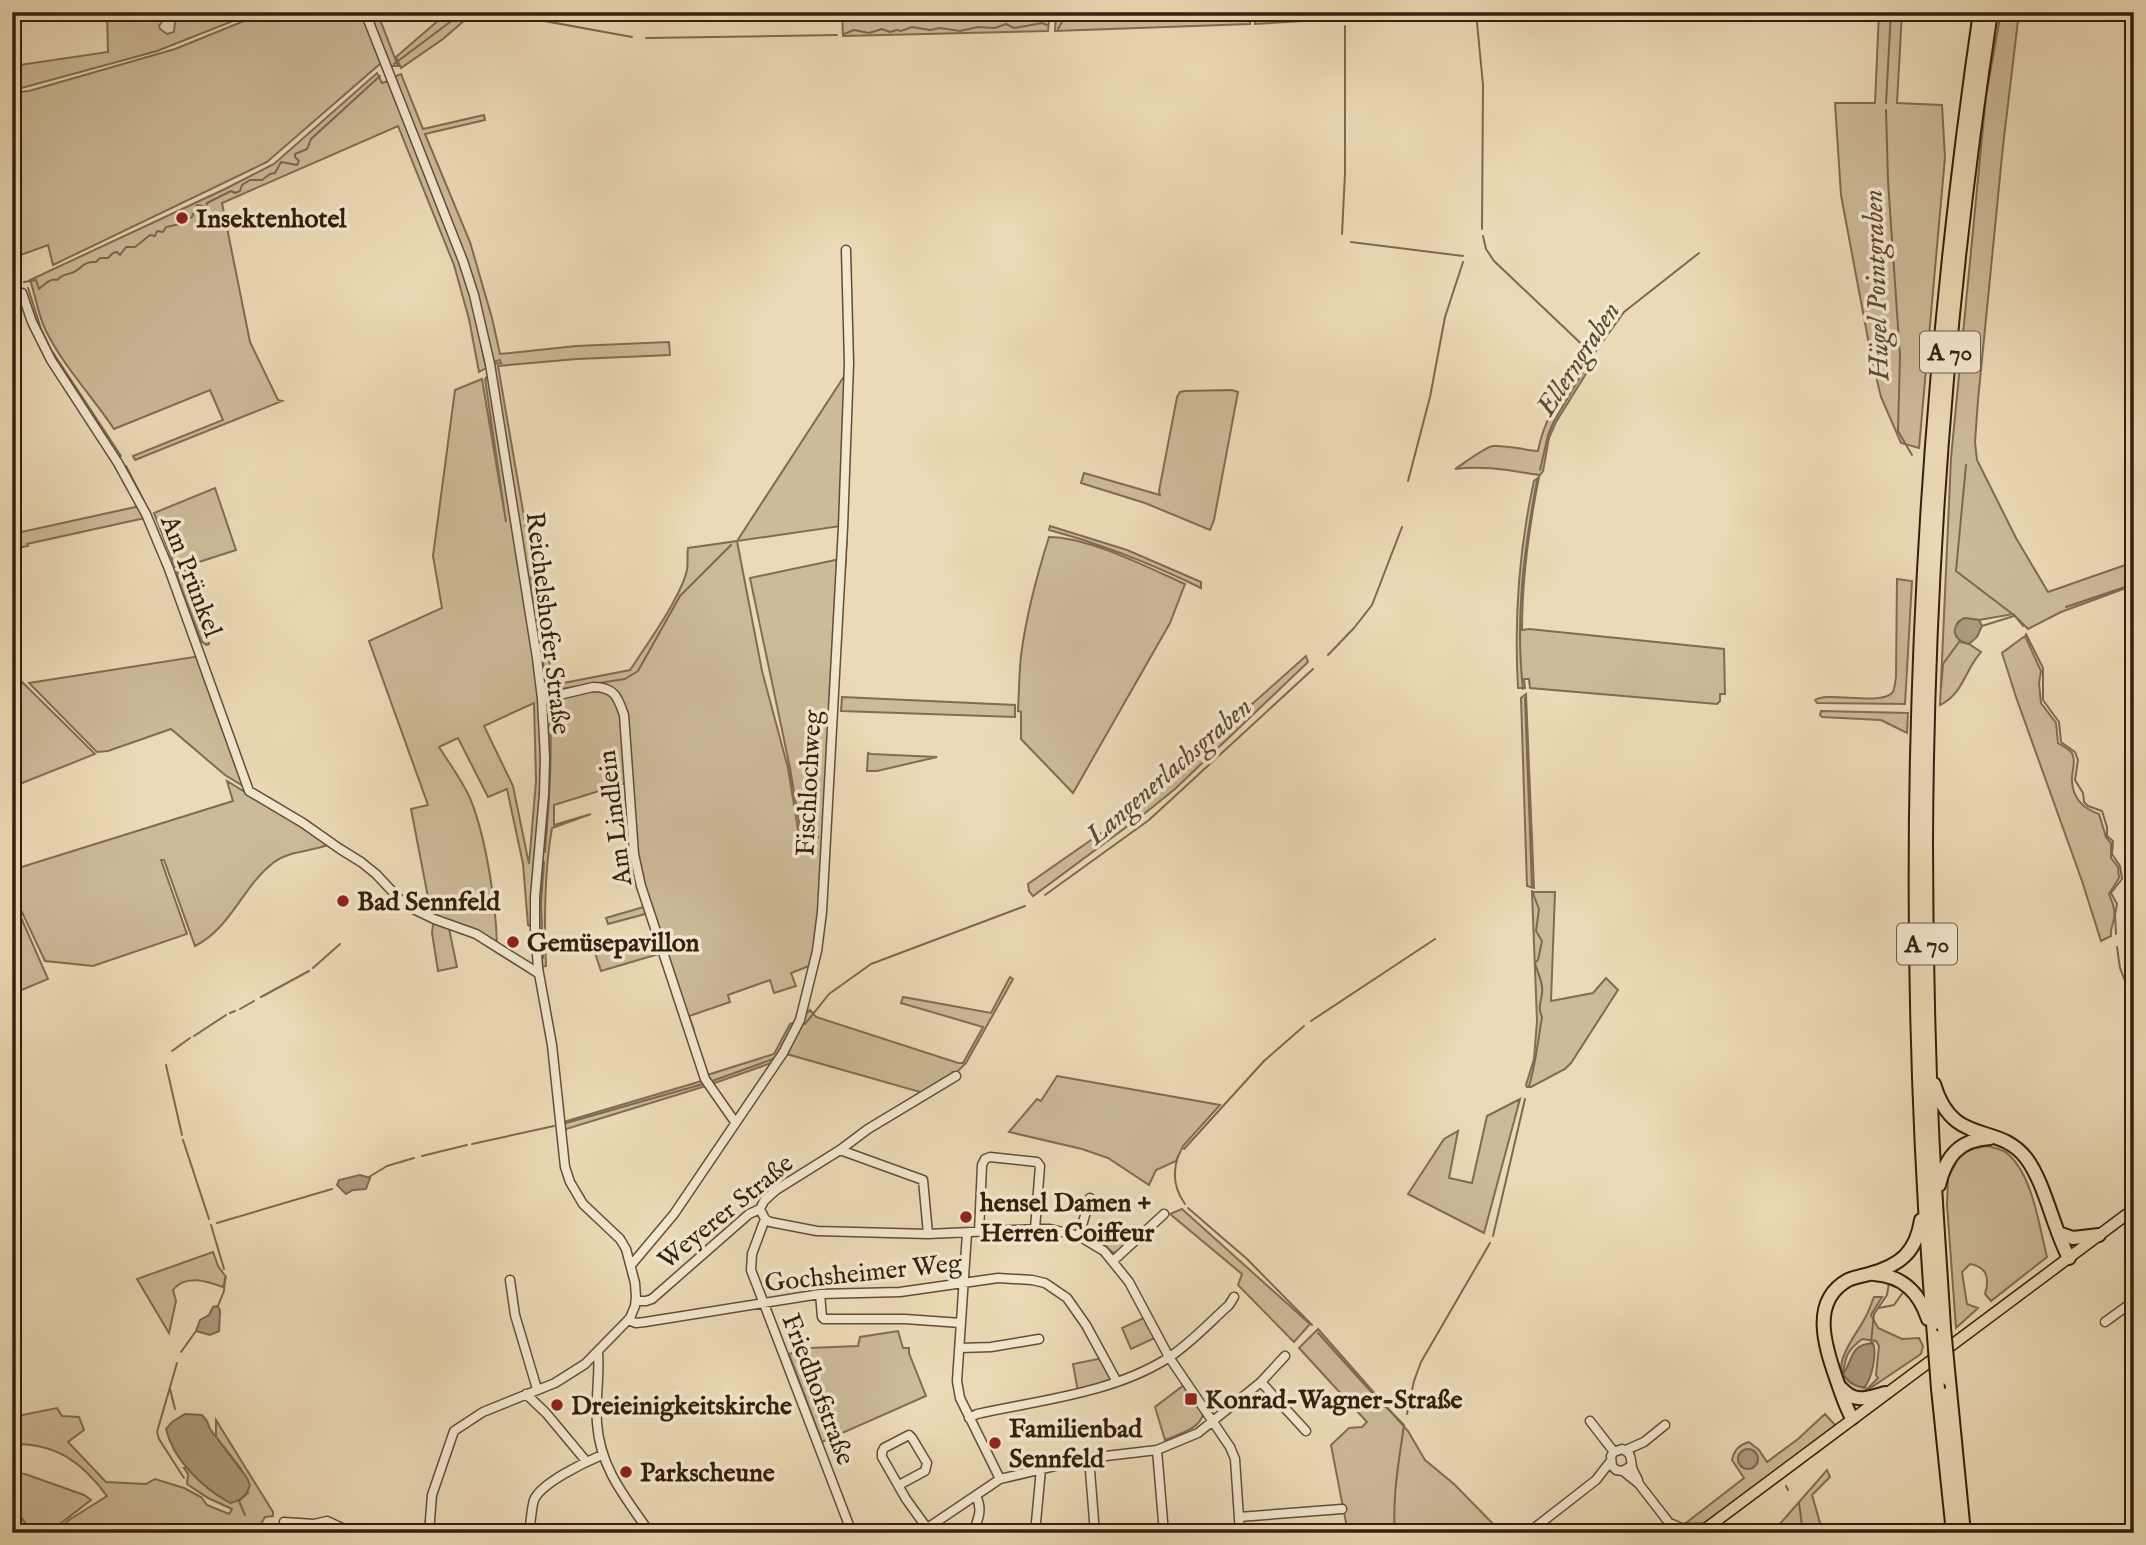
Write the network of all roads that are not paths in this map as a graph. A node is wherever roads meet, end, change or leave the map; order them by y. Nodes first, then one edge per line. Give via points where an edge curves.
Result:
1 (365, 12) edge
2 (1980, 12) edge
3 (1991, 12) edge
4 (846, 250) dead end
5 (22, 293) dead end
6 (1923, 694) junction
7 (542, 699) junction
8 (1922, 723) junction
9 (538, 973) junction
10 (1930, 1071) junction
11 (956, 1076) dead end
12 (735, 1122) junction
13 (1997, 1139) junction
14 (840, 1150) junction
15 (1924, 1192) junction
16 (1090, 1198) dead end
17 (1936, 1203) junction
18 (2134, 1209) edge
19 (761, 1211) junction
20 (1164, 1214) dead end
21 (1035, 1229) junction
22 (979, 1232) junction
23 (967, 1233) junction
24 (2058, 1233) junction
25 (928, 1234) junction
26 (2099, 1235) junction
27 (1079, 1236) junction
28 (2068, 1258) junction
29 (1113, 1261) junction
30 (632, 1264) junction
31 (1870, 1274) junction
32 (510, 1280) dead end
33 (964, 1284) junction
34 (820, 1294) junction
35 (1234, 1297) dead end
36 (635, 1301) junction
37 (2134, 1301) edge
38 (764, 1303) junction
39 (628, 1320) junction
40 (2105, 1322) dead end
41 (961, 1323) junction
42 (1939, 1332) junction
43 (1039, 1339) dead end
44 (960, 1348) junction
45 (598, 1352) junction
46 (1285, 1356) dead end
47 (1169, 1357) junction
48 (1261, 1381) junction
49 (1117, 1382) junction
50 (1838, 1385) junction
51 (1944, 1385) junction
52 (537, 1389) junction
53 (1885, 1393) junction
54 (526, 1394) junction
55 (969, 1418) junction
56 (1852, 1418) junction
57 (1590, 1421) dead end
58 (1214, 1422) junction
59 (1665, 1425) dead end
60 (1306, 1431) dead end
61 (1644, 1442) junction
62 (1157, 1450) junction
63 (1626, 1450) junction
64 (1614, 1452) junction
65 (602, 1455) junction
66 (1089, 1458) junction
67 (586, 1461) junction
68 (1610, 1462) junction
69 (1626, 1466) junction
70 (1041, 1469) junction
71 (1000, 1479) junction
72 (1596, 1480) junction
73 (899, 1485) junction
74 (976, 1496) junction
75 (1342, 1509) dead end
76 (1239, 1517) junction
77 (284, 1522) dead end
78 (1669, 1522) junction
79 (923, 1530) edge
80 (1703, 1530) edge
81 (353, 1533) edge
82 (429, 1533) edge
83 (529, 1533) edge
84 (650, 1533) edge
85 (852, 1533) edge
86 (973, 1533) edge
87 (1035, 1533) edge
88 (1095, 1533) edge
89 (1164, 1533) edge
90 (1240, 1533) edge
91 (1528, 1533) edge
92 (1677, 1533) edge
93 (1953, 1533) edge
94 (1964, 1533) edge

1 - 7 street, Reichelshofer Straße via 474,295 490,365
2 - 6 highway, A 70 via 1939,348 1923,577
3 - 6 highway, A 70 via 1950,349
4 - 12 street, Fischlochweg via 849,363 822,912 798,1027
5 - 9 street, Am Prünkel via 51,360 146,514 248,791 362,862 405,905 476,934
6 - 8 highway, A 70
7 - 9 street, Reichelshofer Straße via 544,794 535,908
7 - 12 street, Am Lindlein via 593,687 618,697 624,716 634,854 641,886 705,1079
8 - 10 highway, A 70
8 - 15 highway, A 70 via 1917,999
9 - 30 street, Reichelshofer Straße via 552,1045 567,1176 583,1204 620,1239
10 - 13 highway via 1945,1111 1961,1125
10 - 17 highway, A 70
11 - 14 street, Weyerer Straße
12 - 30 street, Fischlochweg via 674,1214
13 - 17 highway via 1972,1140 1953,1154 1943,1171
13 - 24 highway via 2017,1149 2031,1165
14 - 19 street, Weyerer Straße via 776,1190
14 - 25 street via 923,1180
15 - 31 highway via 1913,1248 1899,1261
15 - 42 highway, A 70
16 - 27 street
17 - 42 highway, A 70
18 - 26 main road
19 - 25 street via 770,1222 817,1231
19 - 36 street, Weyerer Straße via 748,1214 652,1299
19 - 38 street, Friedhofstraße via 751,1269
20 - 29 street
21 - 22 street
21 - 22 street via 1040,1166 1034,1160 990,1157 982,1165
21 - 27 street
22 - 23 street
23 - 25 street
23 - 33 street
24 - 26 highway via 2073,1238
24 - 28 highway
26 - 28 main road
27 - 29 street
28 - 53 main road
29 - 47 street via 1138,1296
30 - 36 street, Reichelshofer Straße
31 - 42 highway via 1894,1277 1908,1286
31 - 50 highway via 1842,1284 1825,1310 1823,1333
32 - 52 street via 515,1315
33 - 34 street, Gochsheimer Weg via 900,1292
33 - 41 street
33 - 49 street, Gochsheimer Weg via 1017,1279 1045,1283 1056,1290 1086,1325
34 - 38 street, Gochsheimer Weg
34 - 41 street via 824,1319
35 - 47 street
36 - 39 street, Reichelshofer Straße
37 - 40 street
38 - 39 street, Gochsheimer Weg via 645,1322
38 - 85 street, Friedhofstraße
39 - 45 street
41 - 44 street
42 - 51 highway, A 70, bridge
43 - 44 street
44 - 55 street via 957,1381
45 - 52 street via 555,1383
45 - 65 street via 597,1421
46 - 48 street
47 - 49 street
47 - 58 street
48 - 58 street
48 - 60 street
49 - 55 street
50 - 53 highway via 1851,1397
50 - 56 highway
51 - 93 highway, A 70
51 - 94 highway, A 70
52 - 54 street
53 - 56 main road
54 - 67 street
54 - 82 street via 483,1412 454,1431 432,1495
55 - 71 street
56 - 80 main road
57 - 64 street
58 - 62 street
58 - 76 street via 1235,1459
59 - 61 street
61 - 63 street
61 - 69 street
62 - 66 street
62 - 89 street
63 - 64 street
63 - 69 street
64 - 68 street
65 - 67 street
65 - 84 street
66 - 70 street
66 - 88 street
67 - 83 street via 539,1493
68 - 69 street
68 - 72 street
69 - 72 street
69 - 78 street
70 - 71 street
70 - 87 street
71 - 74 street
72 - 91 street
73 - 73 street via 928,1468 909,1435 882,1452
73 - 79 street
74 - 79 street
74 - 86 street via 981,1511
75 - 76 street
76 - 90 street
77 - 81 street via 327,1521
78 - 80 street
78 - 92 street

